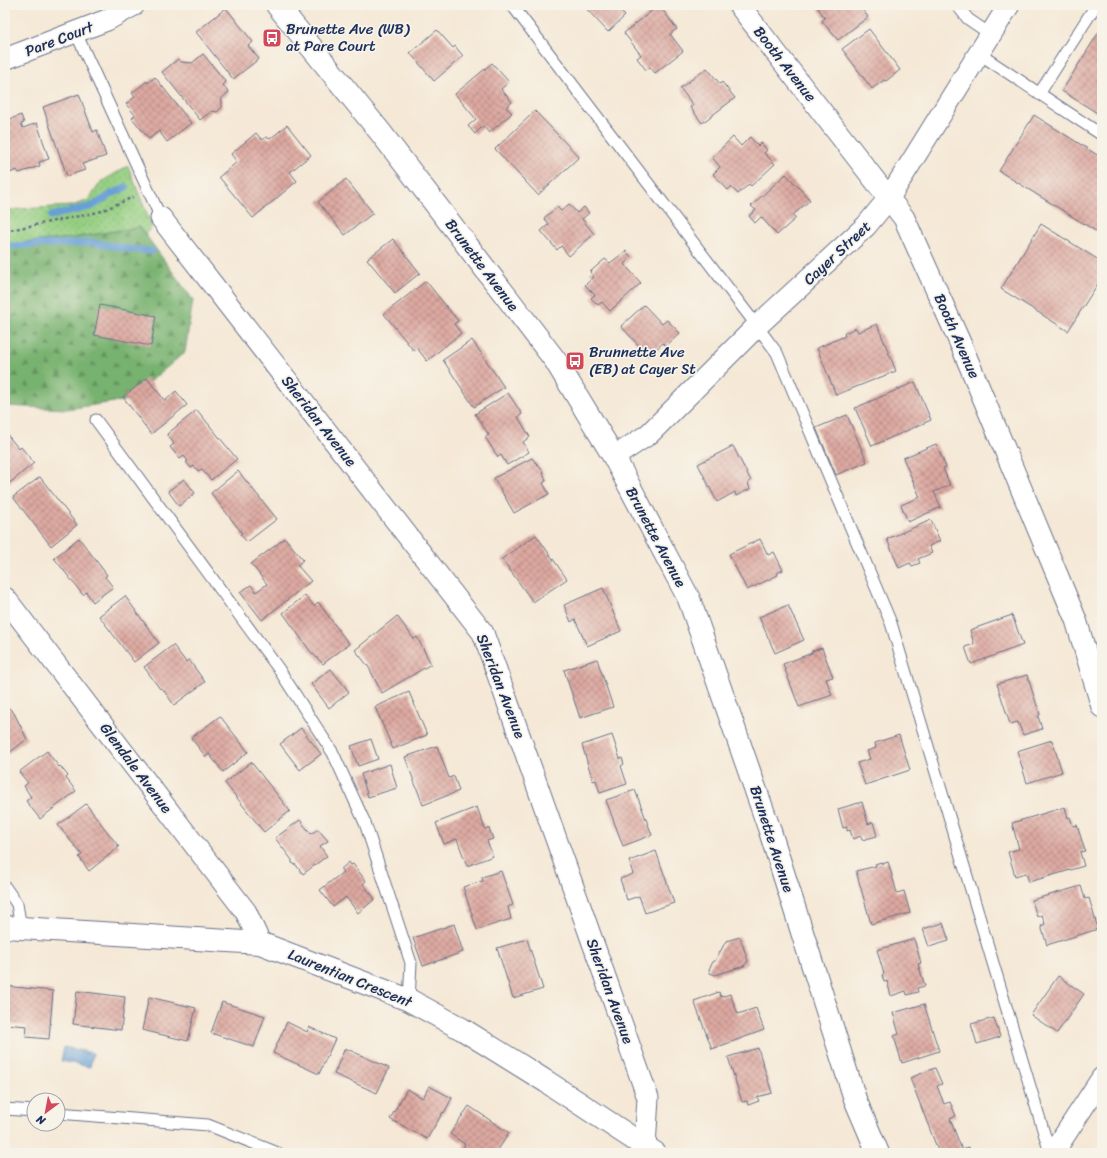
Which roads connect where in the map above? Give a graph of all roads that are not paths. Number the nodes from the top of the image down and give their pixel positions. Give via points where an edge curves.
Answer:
1 (134, 5) edge
2 (277, 5) edge
3 (512, 5) edge
4 (739, 5) edge
5 (957, 5) edge
6 (1009, 5) edge
7 (1096, 5) edge
8 (76, 33) junction
9 (990, 34) junction
10 (978, 53) junction
11 (5, 59) edge
12 (1039, 94) junction
13 (1102, 135) edge
14 (889, 198) junction
15 (161, 218) joint
16 (757, 326) junction
17 (96, 420) dead end
18 (614, 457) junction
19 (5, 598) edge
20 (1102, 707) edge
21 (5, 887) edge
22 (13, 927) edge
23 (260, 943) junction
24 (409, 1000) junction
25 (1102, 1078) edge
26 (5, 1109) edge
27 (26, 1110) edge
28 (66, 1114) edge
29 (650, 1149) edge
30 (278, 1153) edge
31 (878, 1153) edge
32 (1050, 1153) edge
33 (1053, 1153) edge

1 - 8 street, Pare Court
2 - 18 main road, Brunette Avenue via 381,132 555,360
3 - 16 lane
4 - 14 street, Booth Avenue
5 - 9 lane via 968,19
6 - 9 street, Cayer Street
7 - 12 lane
8 - 11 street, Pare Court
8 - 15 lane
9 - 10 street, Cayer Street
10 - 12 lane
10 - 14 street, Cayer Street
12 - 13 lane
14 - 16 street, Cayer Street via 871,222
14 - 20 street, Booth Avenue via 904,218 962,347 1076,620
15 - 29 street, Sheridan Avenue via 483,633 648,1098
16 - 18 street, Cayer Street via 649,434
16 - 32 lane via 777,353 891,623
17 - 24 lane via 278,668 333,753 365,822 411,963
18 - 31 main road, Brunette Avenue via 689,599 769,828 855,1100
19 - 23 street, Glendale Avenue via 246,912
21 - 22 lane via 17,904
22 - 23 main road, Laurentian Crescent
23 - 24 main road, Laurentian Crescent
24 - 29 main road, Laurentian Crescent via 462,1029
25 - 33 street
26 - 27 lane
28 - 30 lane via 208,1125

